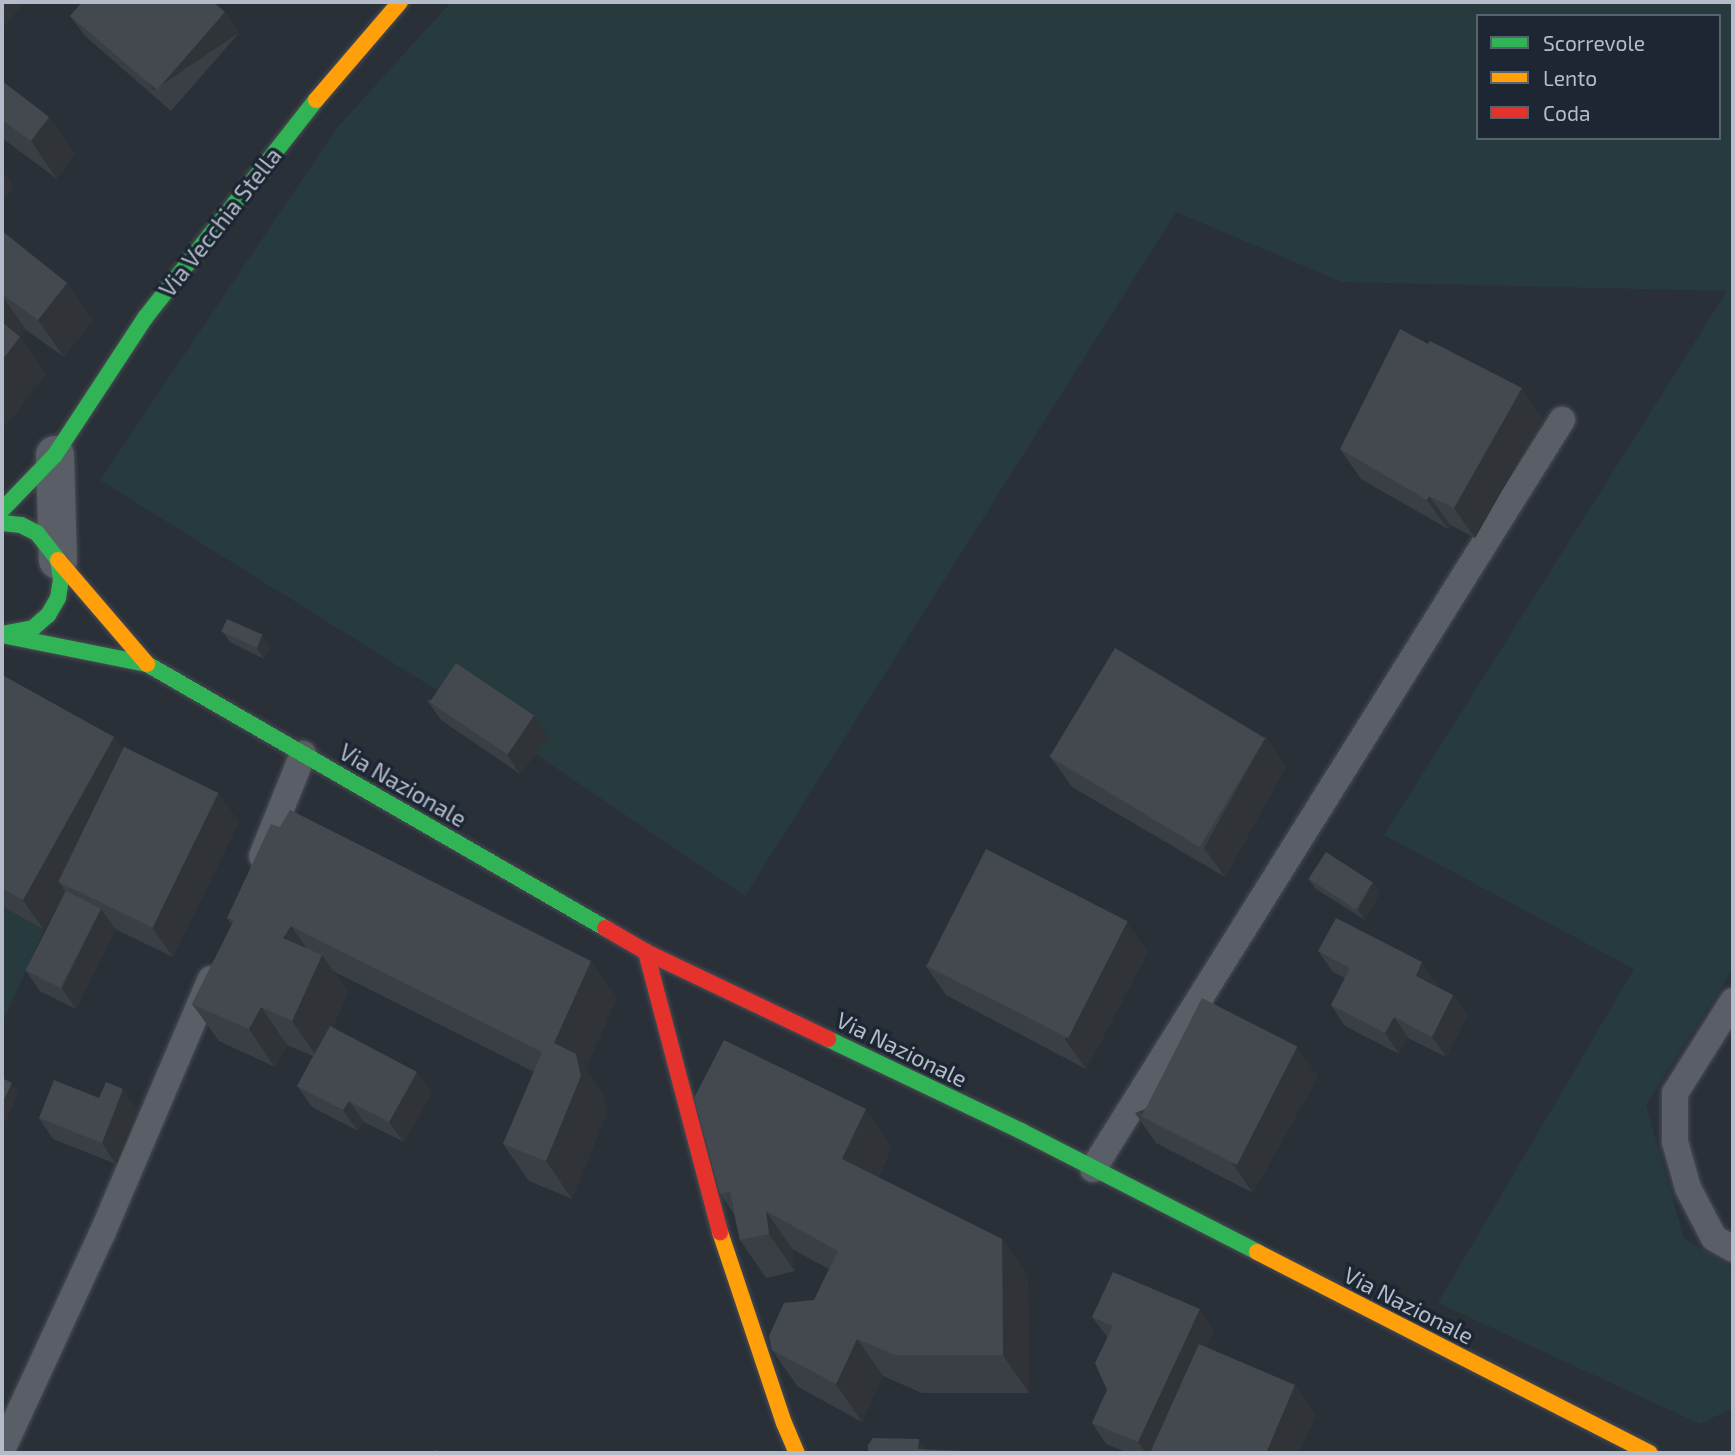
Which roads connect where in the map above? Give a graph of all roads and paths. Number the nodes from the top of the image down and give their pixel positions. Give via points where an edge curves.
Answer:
1 (400, 2) edge
2 (1562, 421) dead end
3 (55, 455) junction
4 (2, 510) edge
5 (2, 523) edge
6 (58, 560) junction
7 (2, 635) edge
8 (147, 664) junction
9 (303, 754) junction
10 (253, 878) edge
11 (646, 952) junction
12 (222, 953) edge
13 (1733, 1001) edge
14 (1093, 1169) junction
15 (1733, 1249) edge
16 (2, 1450) edge
17 (797, 1453) edge
18 (1650, 1453) edge

1 - 3 main road, Via Vecchia Stella via 321,93 153,308
2 - 14 lane
3 - 4 main road, Via Vecchia Stella
3 - 6 street
5 - 6 main road, Via Nazionale via 37,533
6 - 7 main road, Via Nazionale via 58,598 48,615 33,628
6 - 8 main road, Via Nazionale
7 - 8 main road, Via Nazionale
8 - 9 main road, Via Nazionale
9 - 10 lane
9 - 11 main road, Via Nazionale
11 - 14 main road, Via Nazionale
11 - 17 main road via 723,1242
12 - 16 lane via 102,1234
13 - 15 lane via 1675,1093 1675,1142 1688,1188 1714,1238
14 - 18 main road, Via Nazionale

